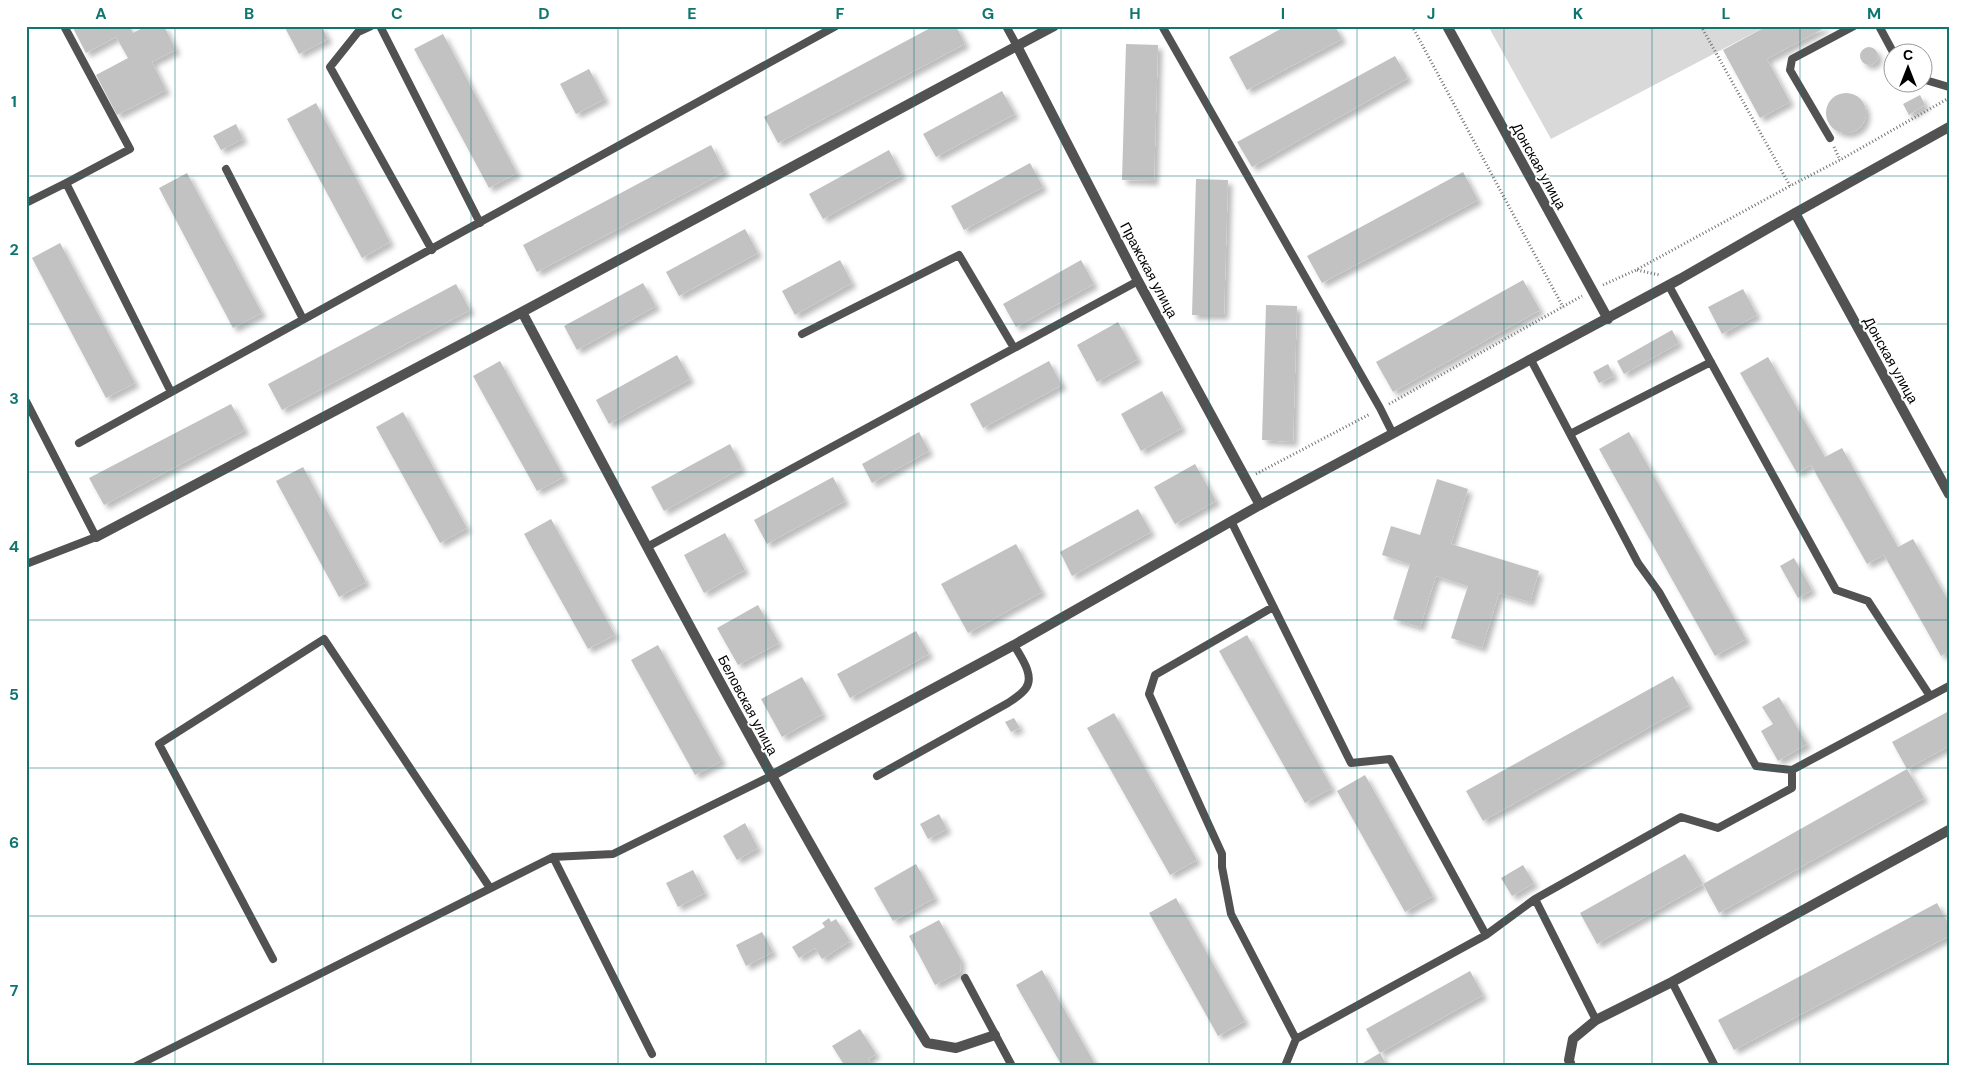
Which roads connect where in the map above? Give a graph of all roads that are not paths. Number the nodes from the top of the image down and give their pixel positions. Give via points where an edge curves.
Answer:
1 (64, 26) edge
2 (371, 26) edge
3 (380, 26) edge
4 (836, 26) edge
5 (1006, 26) edge
6 (1054, 26) edge
7 (1162, 26) edge
8 (1446, 26) edge
9 (1854, 26) edge
10 (1879, 26) edge
11 (356, 29) edge
12 (1888, 42) edge
13 (1017, 46) junction
14 (1932, 82) edge
15 (1949, 87) edge
16 (1949, 127) edge
17 (1830, 138) dead end
18 (226, 169) dead end
19 (66, 183) junction
20 (26, 203) edge
21 (1795, 212) junction
22 (480, 223) junction
23 (432, 250) junction
24 (1138, 280) junction
25 (1669, 286) junction
26 (522, 312) junction
27 (1608, 318) junction
28 (303, 319) junction
29 (802, 334) dead end
30 (1014, 348) junction
31 (1531, 360) junction
32 (1711, 362) junction
33 (171, 392) junction
34 (26, 401) edge
35 (1393, 434) junction
36 (1570, 434) junction
37 (79, 443) dead end
38 (1949, 494) edge
39 (1260, 505) junction
40 (1231, 521) junction
41 (96, 538) junction
42 (647, 547) junction
43 (26, 564) edge
44 (1273, 607) junction
45 (1014, 645) junction
46 (1949, 686) edge
47 (1930, 696) junction
48 (1792, 770) junction
49 (771, 776) junction
50 (877, 776) dead end
51 (1949, 830) edge
52 (553, 857) junction
53 (490, 888) junction
54 (1535, 899) junction
55 (1486, 935) junction
56 (273, 959) dead end
57 (965, 978) dead end
58 (1672, 982) junction
59 (1596, 1020) junction
60 (995, 1035) junction
61 (1296, 1040) junction
62 (652, 1054) dead end
63 (1570, 1063) edge
64 (136, 1066) edge
65 (1012, 1066) edge
66 (1285, 1066) edge
67 (1715, 1066) edge

1 - 19 lane via 130,149
2 - 11 lane
3 - 22 lane
4 - 22 lane
5 - 13 lane
6 - 13 street
7 - 35 lane
8 - 27 street, Донская улица
9 - 17 lane via 1792,59 1790,64 1790,70
10 - 12 lane
11 - 23 lane via 330,67
13 - 24 street, Пражская улица
13 - 26 street
14 - 15 lane
16 - 21 street
18 - 28 lane
19 - 20 lane
19 - 33 lane
21 - 25 street
21 - 38 street, Донская улица
22 - 23 lane
23 - 28 lane
24 - 30 lane
24 - 39 street, Пражская улица
25 - 27 street
25 - 32 lane
26 - 41 street
26 - 42 street, Беловская улица
27 - 31 street
28 - 33 lane
29 - 30 lane via 959,255
30 - 42 lane
31 - 35 street
31 - 36 lane
32 - 36 lane
32 - 47 lane via 1836,590 1868,601
33 - 37 lane
34 - 41 lane
35 - 39 street
36 - 48 lane via 1638,563 1659,592 1756,766
39 - 40 street
40 - 44 lane
40 - 45 street
41 - 43 lane
42 - 49 street, Беловская улица
44 - 55 lane via 1351,763 1390,759
44 - 61 lane via 1155,675 1148,694 1222,854 1232,914
45 - 49 street
45 - 50 lane via 1028,670 1027,687 1008,703
46 - 47 lane
47 - 48 lane
48 - 54 lane via 1792,788 1718,828 1681,817
49 - 52 lane via 613,854
49 - 60 street, Беловская улица via 927,1043 956,1048
51 - 58 street
52 - 53 lane
52 - 62 lane
53 - 56 lane via 324,639 159,744
53 - 64 lane
54 - 55 lane
54 - 59 lane
55 - 61 lane
57 - 60 lane
58 - 59 street
58 - 67 lane
59 - 63 street via 1573,1039
60 - 65 lane
61 - 66 lane

